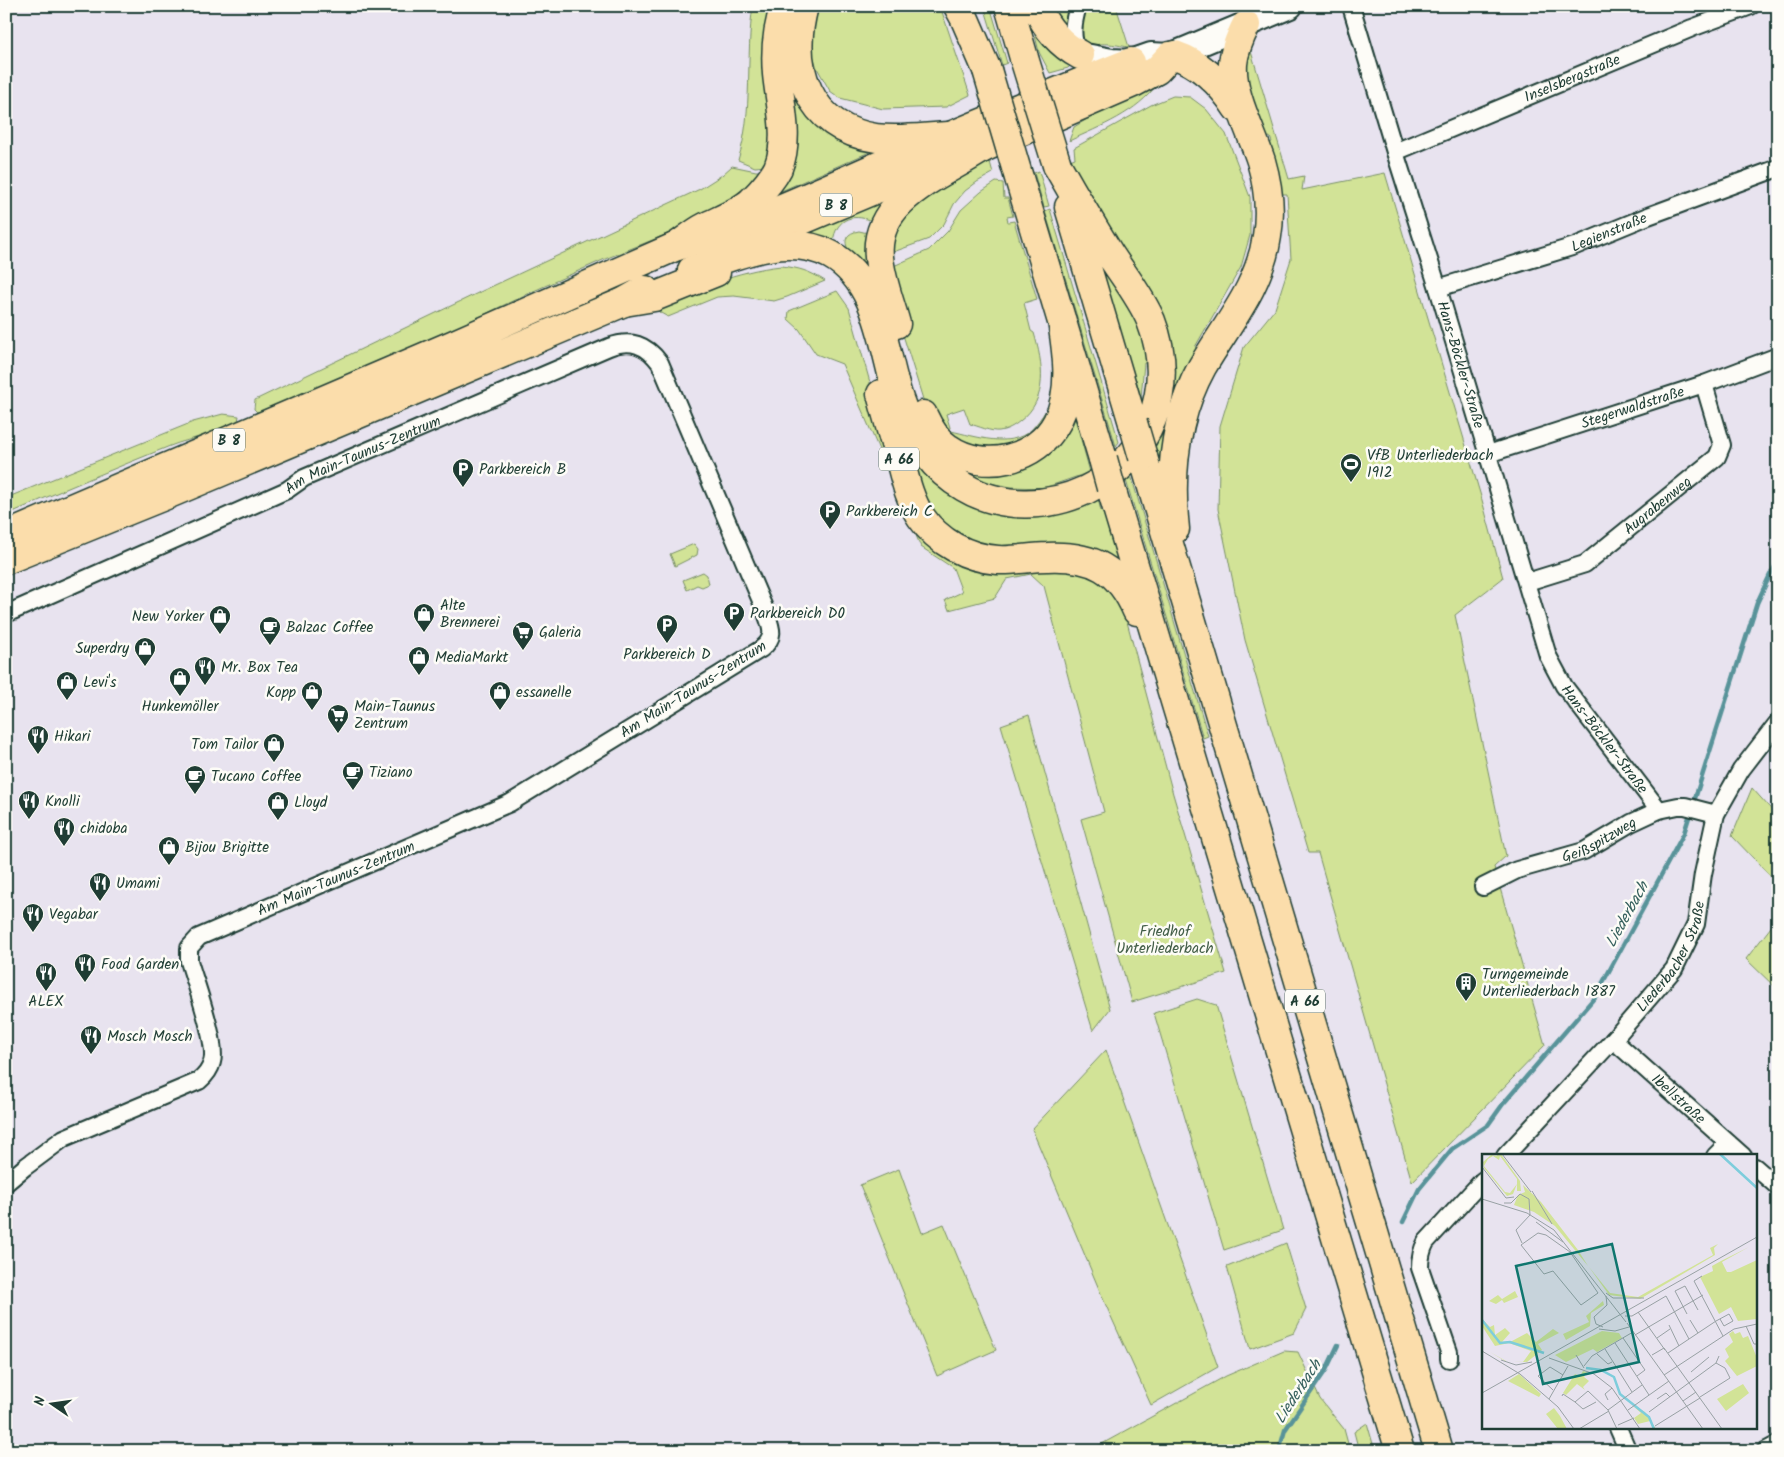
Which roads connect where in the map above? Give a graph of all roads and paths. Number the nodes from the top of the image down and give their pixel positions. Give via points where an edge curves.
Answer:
1 (785, 6) edge
2 (804, 6) edge
3 (958, 6) edge
4 (968, 6) edge
5 (1009, 6) edge
6 (1036, 6) edge
7 (1078, 6) edge
8 (1290, 6) edge
9 (1351, 6) edge
10 (1751, 6) edge
11 (1246, 25) junction
12 (1080, 55) junction
13 (1173, 56) junction
14 (1131, 62) junction
15 (987, 70) junction
16 (1248, 126) junction
17 (949, 136) junction
18 (982, 148) junction
19 (1395, 152) junction
20 (1056, 165) junction
21 (1778, 168) edge
22 (677, 246) junction
23 (692, 270) junction
24 (1438, 288) junction
25 (624, 302) junction
26 (1062, 321) junction
27 (1778, 356) edge
28 (1704, 384) junction
29 (1488, 454) junction
30 (6, 536) edge
31 (6, 560) edge
32 (1527, 582) junction
33 (1182, 587) junction
34 (6, 614) edge
35 (1176, 702) junction
36 (1778, 722) edge
37 (1659, 810) junction
38 (1716, 814) junction
39 (1483, 887) dead end
40 (1613, 1040) junction
41 (1728, 1143) junction
42 (1507, 1154) edge
43 (1717, 1154) edge
44 (1741, 1154) edge
45 (1756, 1168) edge
46 (1482, 1181) edge
47 (6, 1183) edge
48 (1778, 1187) edge
49 (1449, 1359) dead end
50 (1428, 1415) junction
51 (1619, 1430) edge
52 (1778, 1444) edge
53 (1400, 1451) edge
54 (1439, 1451) edge
55 (1451, 1451) edge
56 (1628, 1451) edge
57 (1765, 1451) edge

1 - 22 highway via 776,50 784,136 778,168 751,202 703,227
2 - 17 highway via 800,26 801,65 815,104 829,119 842,128 876,138
3 - 15 highway
4 - 15 highway, A 66
5 - 20 highway, A 66, bridge
6 - 12 highway via 1053,35 1066,48
7 - 12 street via 1073,35 1074,46
8 - 11 main road
9 - 19 street, Hans-Böckler-Straße
10 - 19 street, Inselsbergstraße
11 - 13 main road
11 - 16 highway via 1232,66
12 - 14 main road
13 - 14 main road, B 8 via 1151,55
13 - 16 highway via 1189,61 1211,76 1229,96
13 - 18 highway, B 8 via 1133,82
14 - 17 highway, B 8
15 - 26 highway, A 66, bridge
16 - 33 highway via 1266,184 1269,205 1267,238 1254,283 1201,369 1180,423 1173,484 1174,526
17 - 22 highway, B 8 via 723,231
18 - 23 highway, B 8 via 964,152 745,244
18 - 26 highway via 935,175 899,202 886,221 880,238 881,270 913,387 924,418 939,440 969,458 994,461 1018,456 1041,442 1056,423 1065,399 1068,381
19 - 24 street, Hans-Böckler-Straße
20 - 23 highway, A 66 via 1150,319 1158,347 1161,377 1150,425 1132,455 1108,478 1059,500 1022,504 985,496 961,485 934,462 917,438 900,400 868,296 857,277 832,256 810,247 787,245 751,251
20 - 33 highway, A 66, bridge
21 - 24 street, Legienstraße via 1575,246
22 - 30 highway, B 8
23 - 25 highway, B 8 via 651,286
24 - 29 street, Hans-Böckler-Straße
25 - 31 highway, B 8
25 - 35 highway, A 66 via 654,297 724,269 762,261 801,260 829,276 849,296 862,326 904,476 920,516 949,545 969,554 999,560 1077,559 1113,574 1133,601
26 - 35 highway, A 66, bridge
27 - 28 street, Stegerwaldstraße
28 - 29 street, Stegerwaldstraße
28 - 32 street, Augrabenweg via 1722,445 1717,457 1584,564
29 - 32 street, Hans-Böckler-Straße
32 - 37 street, Hans-Böckler-Straße via 1548,656 1564,686
33 - 50 highway, A 66
34 - 47 street, Am Main-Taunus-Zentrum via 287,490 304,478 609,347 633,343 655,356 665,373 772,632 769,643 761,649 510,803 199,937 189,948 189,961 213,1046 213,1061 209,1069 199,1080 52,1144
35 - 53 highway, A 66
36 - 38 street, Liederbacher Straße via 1741,770
37 - 38 street, Geißspitzweg via 1678,806
37 - 39 street, Geißspitzweg via 1584,851 1517,870
38 - 40 street, Liederbacher Straße via 1696,924 1674,969
40 - 41 street, Ibellstraße
40 - 42 street, Liederbacher Straße
41 - 43 street
41 - 44 street, Ibellstraße
45 - 48 street
46 - 49 street via 1432,1236 1420,1258 1420,1268
50 - 54 highway, A 66
50 - 55 highway
51 - 56 street
52 - 57 street

